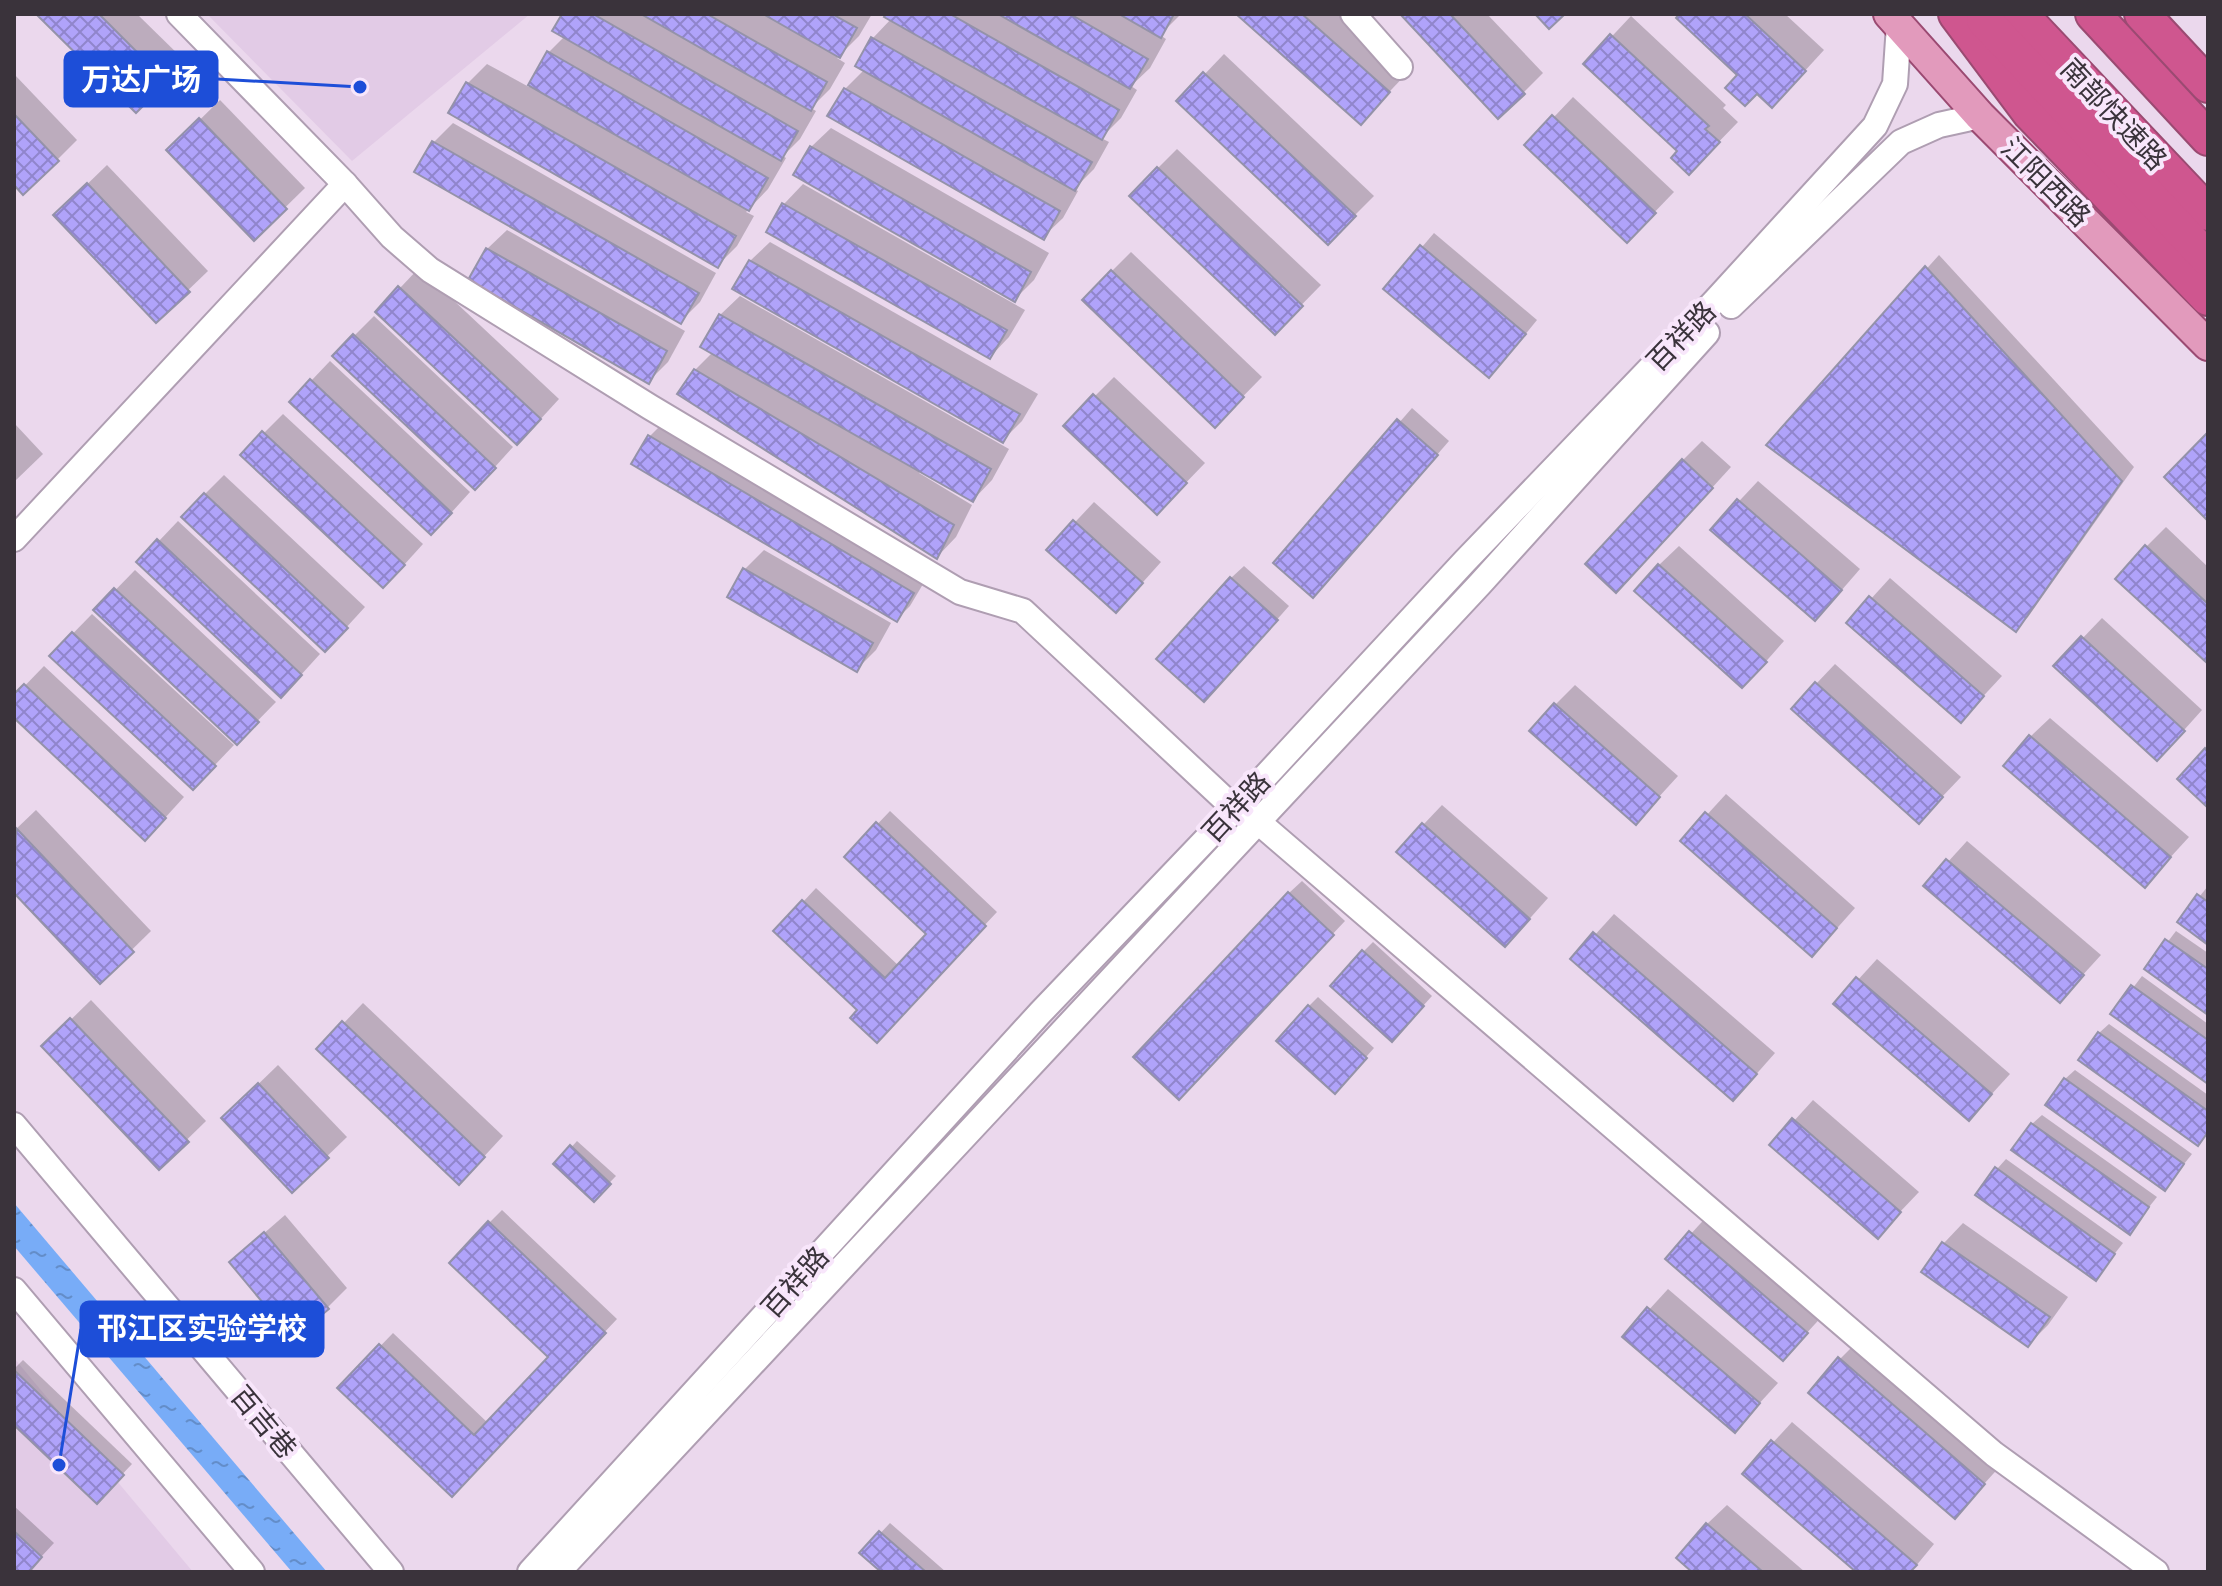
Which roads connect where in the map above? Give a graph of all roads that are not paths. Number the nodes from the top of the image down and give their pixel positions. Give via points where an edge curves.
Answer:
1 (179, 14) edge
2 (1353, 14) edge
3 (1956, 14) edge
4 (1978, 14) edge
5 (2020, 14) edge
6 (2093, 14) edge
7 (2142, 14) edge
8 (2166, 14) edge
9 (1894, 19) edge
10 (2208, 57) edge
11 (1400, 67) dead end
12 (2208, 85) edge
13 (1980, 116) junction
14 (2208, 138) edge
15 (345, 184) junction
16 (2208, 213) edge
17 (2208, 259) edge
18 (2208, 298) edge
19 (2208, 345) edge
20 (14, 539) edge
21 (1235, 809) junction
22 (1257, 821) junction
23 (14, 1125) edge
24 (14, 1290) edge
25 (252, 1572) edge
26 (391, 1572) edge
27 (530, 1572) edge
28 (558, 1572) edge
29 (2156, 1572) edge

1 - 15 street
2 - 11 street
3 - 18 highway via 2030,113
4 - 17 highway
5 - 16 highway, 南部快速路
6 - 14 highway, 南部快速路
7 - 12 highway
8 - 10 highway
9 - 13 main road, 江阳西路
9 - 21 street, 百祥路 via 1895,84 1875,126
13 - 19 main road, 江阳西路
13 - 22 street, 百祥路 via 1939,125 1901,142 1750,287
15 - 20 street
15 - 21 street via 430,270 960,592 1023,611
21 - 22 street
21 - 27 street, 百祥路 via 1040,1013
22 - 28 street, 百祥路
22 - 29 street via 1994,1454
23 - 26 street, 百吉巷
24 - 25 street

